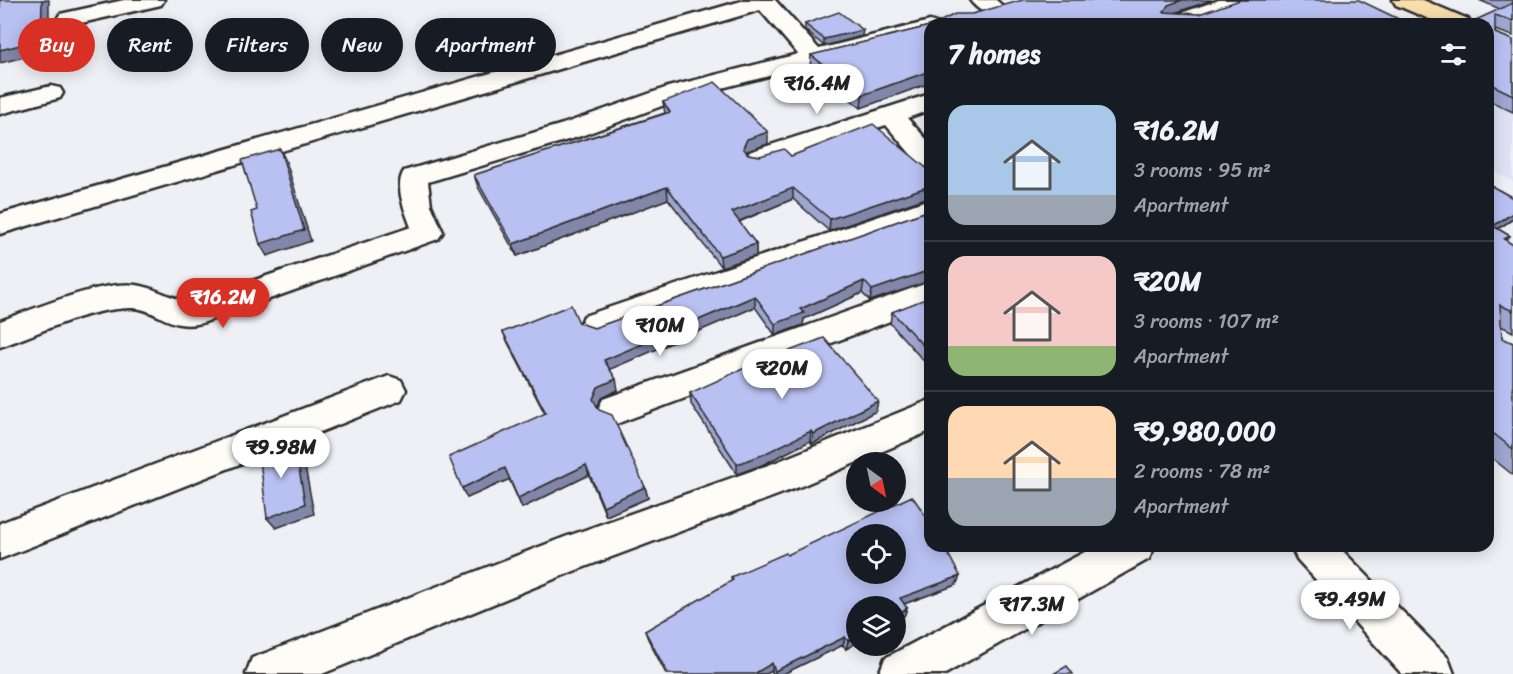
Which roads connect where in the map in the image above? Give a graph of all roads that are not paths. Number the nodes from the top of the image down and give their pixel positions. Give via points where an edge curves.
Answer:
1 (153, 0) edge
2 (1240, 0) edge
3 (1404, 0) edge
4 (764, 1) edge
5 (1017, 3) edge
6 (988, 5) edge
7 (77, 18) edge
8 (961, 18) edge
9 (1194, 18) edge
10 (1446, 18) edge
11 (924, 30) edge
12 (812, 56) junction
13 (51, 93) dead end
14 (924, 104) edge
15 (0, 106) edge
16 (890, 114) junction
17 (924, 152) edge
18 (759, 158) edge
19 (924, 211) edge
20 (0, 224) edge
21 (924, 296) edge
22 (596, 325) edge
23 (0, 334) edge
24 (389, 390) dead end
25 (616, 409) dead end
26 (924, 418) edge
27 (0, 541) edge
28 (1124, 552) edge
29 (1317, 552) edge
30 (268, 674) edge
31 (901, 674) edge
32 (1432, 674) edge

1 - 7 street
2 - 9 street
3 - 10 main road
4 - 12 street
4 - 20 street
5 - 6 street
6 - 8 street
11 - 12 street
12 - 23 street via 677,92 572,130 414,177 417,205 428,232 302,277 194,313 180,314 133,296 107,300
13 - 15 street
14 - 16 street
16 - 17 street
16 - 18 street
19 - 22 street
21 - 25 street
24 - 27 street
26 - 30 street via 786,475 565,556
28 - 31 street
29 - 32 street

